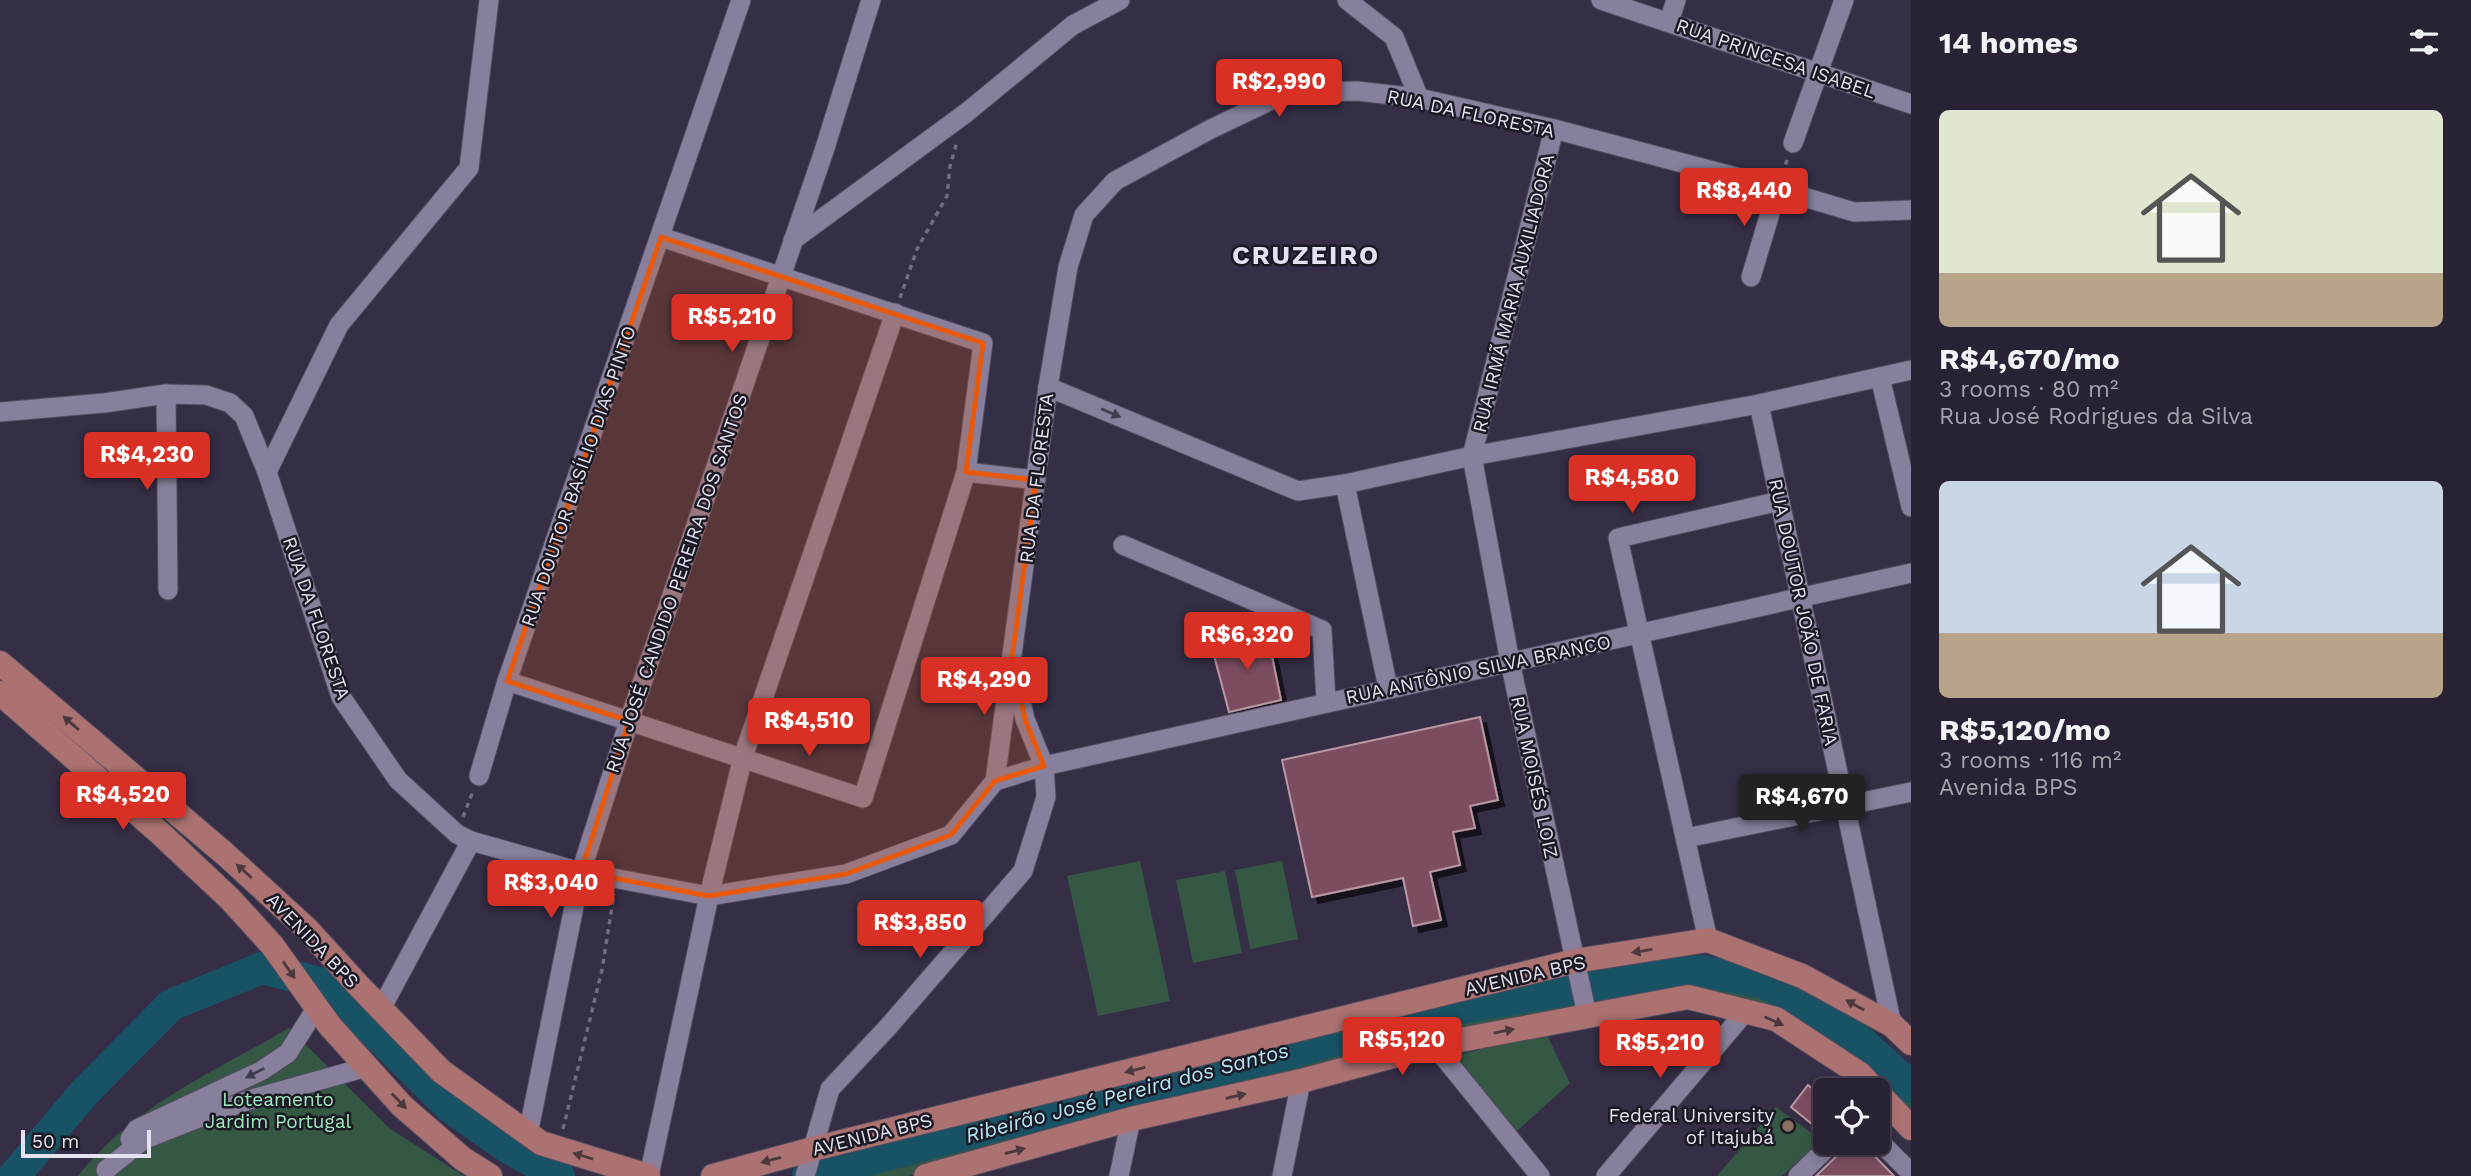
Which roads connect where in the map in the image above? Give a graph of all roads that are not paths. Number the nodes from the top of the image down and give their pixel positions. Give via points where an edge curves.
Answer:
1 (489, 0) edge
2 (741, 0) edge
3 (871, 0) edge
4 (1120, 0) edge
5 (1347, 0) edge
6 (1601, 0) edge
7 (1676, 0) edge
8 (1844, 0) edge
9 (1669, 22) junction
10 (1816, 72) junction
11 (1419, 97) junction
12 (1911, 104) edge
13 (1553, 130) junction
14 (1793, 143) road end
15 (1777, 190) junction
16 (1911, 210) edge
17 (661, 237) junction
18 (793, 240) junction
19 (780, 277) junction
20 (1751, 277) dead end
21 (895, 313) junction
22 (1911, 370) edge
23 (1880, 377) junction
24 (1048, 387) junction
25 (166, 394) junction
26 (1759, 404) junction
27 (0, 412) edge
28 (1472, 456) junction
29 (267, 472) junction
30 (967, 472) junction
31 (1036, 480) junction
32 (1345, 484) junction
33 (1780, 501) junction
34 (1911, 507) edge
35 (1123, 545) dead end
36 (1911, 573) edge
37 (168, 590) dead end
38 (1800, 597) junction
39 (1639, 633) junction
40 (1012, 658) junction
41 (1510, 662) junction
42 (0, 663) edge
43 (507, 681) junction
44 (1388, 688) junction
45 (0, 693) edge
46 (1326, 702) junction
47 (629, 721) junction
48 (743, 757) junction
49 (1044, 766) junction
50 (479, 776) road end
51 (995, 781) junction
52 (1911, 792) edge
53 (1845, 805) junction
54 (464, 837) junction
55 (1686, 838) junction
56 (581, 872) junction
57 (709, 896) junction
58 (1709, 940) junction
59 (1576, 966) junction
60 (311, 1001) junction
61 (1585, 1005) junction
62 (381, 1009) junction
63 (1746, 1011) junction
64 (1892, 1025) junction
65 (1911, 1043) edge
66 (1434, 1045) junction
67 (288, 1054) junction
68 (367, 1067) junction
69 (1864, 1078) edge
70 (1301, 1081) junction
71 (309, 1085) junction
72 (1890, 1106) edge
73 (1131, 1119) junction
74 (1911, 1128) edge
75 (528, 1134) junction
76 (812, 1151) junction
77 (1890, 1152) edge
78 (1819, 1155) edge
79 (962, 1170) edge
80 (104, 1173) edge
81 (1911, 1173) edge
82 (490, 1176) edge
83 (649, 1176) edge
84 (713, 1176) edge
85 (805, 1176) edge
86 (926, 1176) edge
87 (1119, 1176) edge
88 (1282, 1176) edge
89 (1540, 1176) edge
90 (1606, 1176) edge
91 (1797, 1176) edge

1 - 29 street via 469,168 339,325
2 - 17 street, RUA DOUTOR BASÍLIO DIAS PINTO
3 - 18 street, RUA JOSÉ CANDIDO PEREIRA DOS SANTOS
4 - 18 street via 1073,25 966,113
5 - 11 street via 1394,37
6 - 9 street, RUA PRINCESA ISABEL
7 - 9 street
8 - 10 street
9 - 10 street, RUA PRINCESA ISABEL
10 - 12 street, RUA PRINCESA ISABEL
10 - 14 street
11 - 13 street, RUA DA FLORESTA
11 - 24 street, RUA DA FLORESTA via 1357,91 1286,93 1115,181 1084,215 1068,267
13 - 15 street, RUA DA FLORESTA
13 - 28 street, RUA IRMÃ MARIA AUXILIADORA
15 - 16 street, RUA DA FLORESTA via 1854,212
15 - 20 street
17 - 19 street
17 - 43 street, RUA DOUTOR BASÍLIO DIAS PINTO
18 - 19 street, RUA JOSÉ CANDIDO PEREIRA DOS SANTOS
19 - 21 street
19 - 47 street, RUA JOSÉ CANDIDO PEREIRA DOS SANTOS
21 - 30 street via 983,343
21 - 48 street
22 - 23 street
23 - 26 street
23 - 34 street
24 - 31 street, RUA DA FLORESTA
24 -> 32 street via 1298,491
25 - 27 street, RUA DA FLORESTA
25 - 29 street, RUA DA FLORESTA via 206,395 230,403 244,416
25 - 37 street
26 - 28 street
26 - 33 street, RUA DOUTOR JOÃO DE FARIA
28 - 32 street
28 - 41 street, RUA MOISÉS LOIZ
29 - 54 street, RUA DA FLORESTA via 341,697 398,780
30 - 31 street
30 - 48 street via 863,797
31 - 40 street, RUA DA FLORESTA
32 - 44 street
33 - 38 street, RUA DOUTOR JOÃO DE FARIA
33 - 39 street via 1618,538
35 - 46 street via 1322,630
36 - 38 street, RUA ANTÔNIO SILVA BRANCO
38 - 39 street, RUA ANTÔNIO SILVA BRANCO
38 - 53 street, RUA DOUTOR JOÃO DE FARIA
39 - 41 street, RUA ANTÔNIO SILVA BRANCO
39 - 55 street
40 - 49 street via 1025,719
40 - 51 street, RUA DA FLORESTA
41 - 44 street, RUA ANTÔNIO SILVA BRANCO
41 - 59 street, RUA MOISÉS LOIZ
62 -> 42 main road, AVENIDA BPS via 307,929 246,873
43 - 47 street
43 - 50 street, RUA DOUTOR BASÍLIO DIAS PINTO
44 - 46 street, RUA ANTÔNIO SILVA BRANCO
45 -> 60 main road, AVENIDA BPS via 230,899 272,945
46 - 49 street, RUA ANTÔNIO SILVA BRANCO
47 - 48 street
47 - 56 street, RUA JOSÉ CANDIDO PEREIRA DOS SANTOS
48 - 57 street
49 - 51 street
49 - 76 street via 1046,797 1023,871 830,1089
51 - 57 street, RUA DA FLORESTA via 951,835 846,874
52 - 53 street
53 - 55 street
53 - 64 street, RUA DOUTOR JOÃO DE FARIA
54 - 56 street, RUA DA FLORESTA
54 - 62 street
55 - 58 street
56 - 57 street, RUA DA FLORESTA
56 - 75 street, RUA JOSÉ CANDIDO PEREIRA DOS SANTOS
57 - 83 street
58 -> 59 main road, AVENIDA BPS
64 -> 58 main road via 1802,976
59 - 61 street, RUA MOISÉS LOIZ
59 -> 76 main road, AVENIDA BPS
60 - 67 street
60 - 68 main road, AVENIDA BPS
61 - 63 main road via 1688,998
66 -> 61 main road
62 - 75 main road, AVENIDA BPS via 441,1071
63 -> 69 main road via 1776,1019
63 - 90 street
64 - 65 main road
66 - 70 main road
66 - 89 street
67 - 71 street via 292,1072
67 -> 80 street via 137,1129
68 - 71 street
68 -> 82 main road, AVENIDA BPS via 402,1106 463,1159
73 -> 70 main road
70 - 88 street
71 - 80 street via 252,1099 143,1140
72 - 74 main road
79 -> 73 main road
73 - 87 street
83 -> 75 main road, AVENIDA BPS via 541,1143
76 -> 84 main road, AVENIDA BPS
76 - 85 street
77 - 81 street
78 - 91 street
79 - 86 main road

